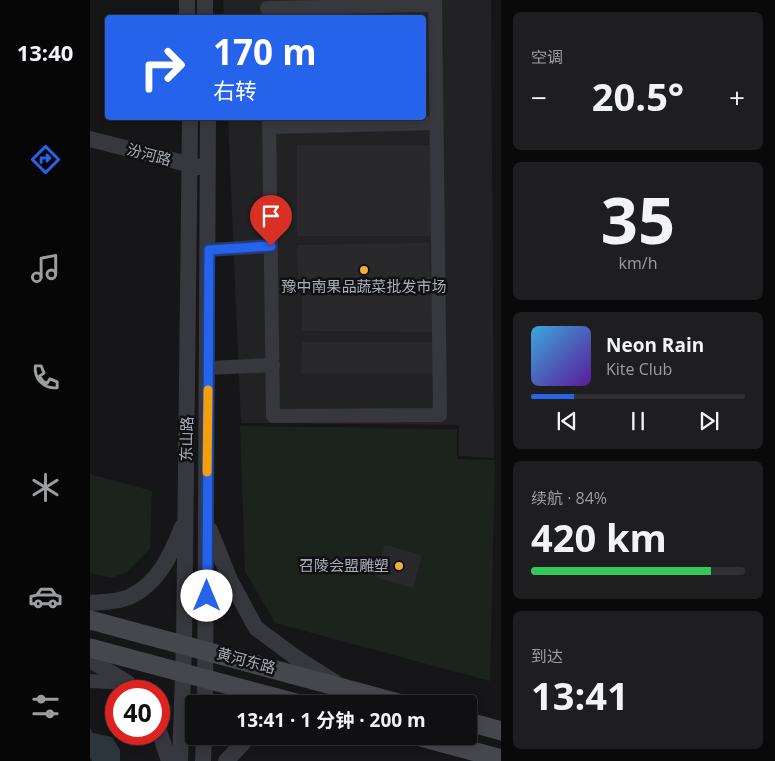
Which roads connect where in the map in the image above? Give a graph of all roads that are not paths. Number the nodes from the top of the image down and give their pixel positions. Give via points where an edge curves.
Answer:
1 (187, 0) edge
2 (205, 0) edge
3 (435, 3) edge
4 (267, 9) edge
5 (187, 15) edge
6 (205, 15) edge
7 (190, 120) edge
8 (208, 120) edge
9 (269, 122) edge
10 (437, 123) junction
11 (90, 139) edge
12 (191, 166) junction
13 (209, 167) junction
14 (271, 246) junction
15 (209, 250) junction
16 (272, 365) junction
17 (208, 368) junction
18 (186, 518) junction
19 (207, 523) junction
20 (90, 596) edge
21 (107, 601) junction
22 (90, 603) edge
23 (90, 620) edge
24 (184, 645) junction
25 (90, 648) edge
26 (206, 651) junction
27 (90, 660) edge
28 (183, 671) junction
29 (206, 678) junction
30 (120, 680) edge
31 (90, 681) edge
32 (105, 683) edge
33 (342, 687) junction
34 (205, 695) edge
35 (267, 695) edge
36 (370, 695) edge
37 (477, 724) edge
38 (501, 731) edge
39 (164, 745) edge
40 (204, 745) edge
41 (241, 745) edge
42 (450, 745) edge
43 (501, 759) edge
44 (169, 761) edge
45 (180, 761) edge
46 (203, 761) edge
47 (226, 761) edge

1 - 5 street
2 - 6 street
3 - 4 street
3 - 10 street
7 - 12 street, 东山路
8 - 13 street, 东山路
9 - 10 street
9 - 14 street
10 - 16 street via 440,415 273,416
11 - 12 street, 汾河路
12 - 13 street, 汾河路
12 - 18 street, 东山路
13 - 15 street, 东山路
14 - 15 street
14 - 16 street
15 - 17 street, 东山路
16 - 17 street
17 - 19 street, 东山路
18 - 21 street via 168,562 152,580 128,598
18 - 24 street, 东山路
19 - 26 street, 东山路
19 - 33 street via 230,580 256,628
20 - 21 street
21 - 22 street
23 - 24 main road, 黄河东路
24 - 26 main road, 黄河东路
24 - 28 street, 东山路
25 - 28 main road, 黄河东路
26 - 29 street, 东山路
26 - 33 main road, 黄河东路
27 - 30 street
28 - 29 main road, 黄河东路
28 - 45 street, 东山路
29 - 34 street, 东山路
29 - 35 main road, 黄河东路
31 - 32 street
33 - 36 main road, 黄河东路
37 - 38 main road
39 - 44 street
40 - 46 street
41 - 47 street
42 - 43 main road

